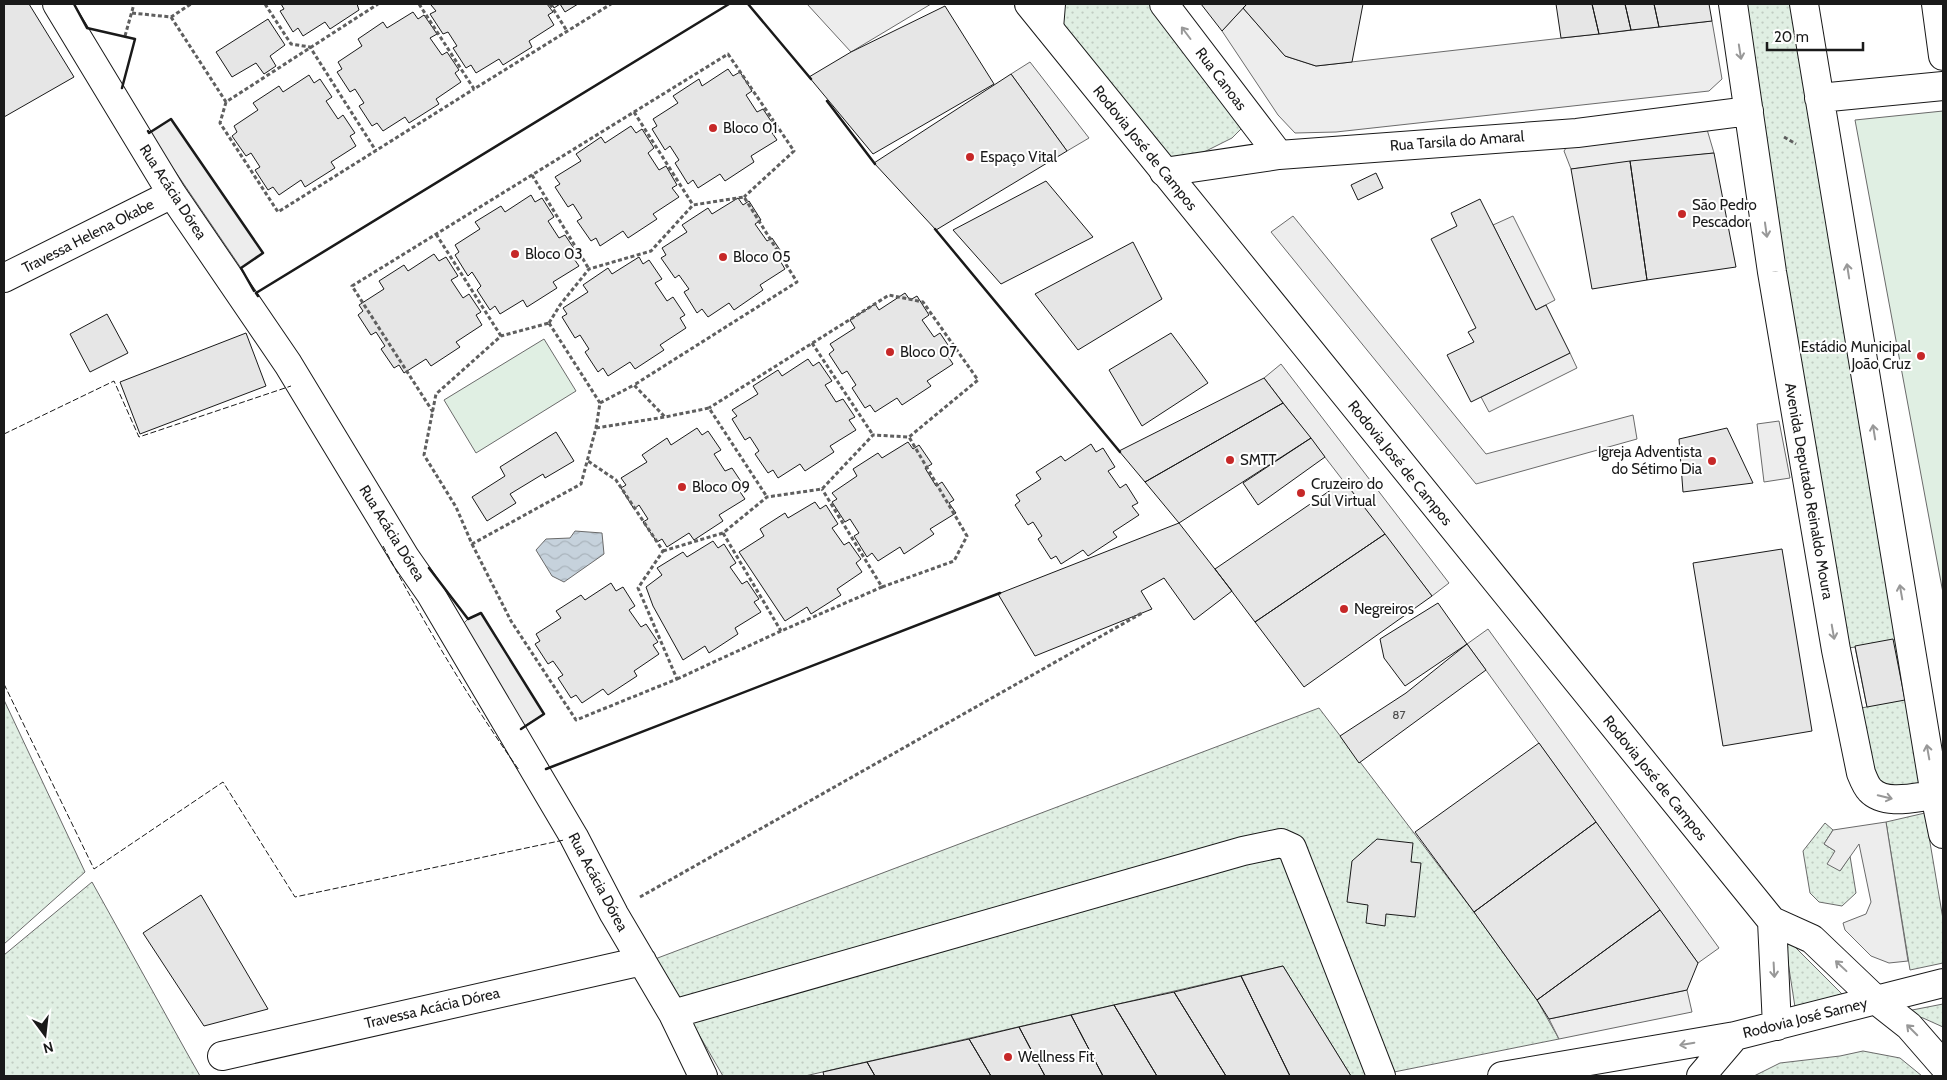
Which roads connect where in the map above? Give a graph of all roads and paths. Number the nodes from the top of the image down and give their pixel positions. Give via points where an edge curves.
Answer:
1 (57, 4) edge
2 (134, 4) edge
3 (191, 4) edge
4 (265, 4) edge
5 (378, 4) edge
6 (420, 4) edge
7 (550, 4) edge
8 (611, 4) edge
9 (1030, 4) edge
10 (1164, 4) edge
11 (1733, 4) edge
12 (1804, 4) edge
13 (1936, 4) edge
14 (132, 13) junction
15 (1050, 16) edge
16 (171, 18) junction
17 (568, 30) junction
18 (125, 36) dead end
19 (310, 48) junction
20 (1943, 56) edge
21 (1943, 86) edge
22 (474, 89) junction
23 (1819, 98) junction
24 (226, 102) junction
25 (634, 112) junction
26 (1750, 115) junction
27 (376, 150) junction
28 (1279, 155) junction
29 (1830, 162) junction
30 (1164, 172) junction
31 (532, 175) junction
32 (172, 194) junction
33 (744, 197) junction
34 (693, 205) junction
35 (436, 234) junction
36 (589, 268) junction
37 (4, 278) edge
38 (549, 323) junction
39 (501, 336) junction
40 (812, 343) junction
41 (634, 385) junction
42 (600, 403) junction
43 (710, 408) junction
44 (433, 412) junction
45 (665, 417) junction
46 (596, 428) junction
47 (873, 435) junction
48 (909, 437) junction
49 (588, 461) junction
50 (822, 489) junction
51 (767, 497) junction
52 (724, 533) junction
53 (472, 544) junction
54 (663, 551) junction
55 (882, 587) junction
56 (1142, 613) dead end
57 (781, 631) junction
58 (677, 679) junction
59 (1935, 795) junction
60 (1943, 834) edge
61 (633, 901) dead end
62 (1772, 921) junction
63 (642, 961) junction
64 (1943, 983) edge
65 (1876, 1000) junction
66 (673, 1014) junction
67 (1777, 1026) junction
68 (1735, 1036) junction
69 (222, 1056) dead end
70 (1943, 1065) edge
71 (703, 1076) edge
72 (1381, 1076) edge
73 (1502, 1076) edge
74 (1701, 1076) edge

1 - 32 street, Rua Acácia Dórea
2 - 14 path
3 - 16 path
4 - 19 path via 291,44
5 - 19 path
6 - 22 path
7 - 17 path
8 - 17 path
9 - 15 street, Rodovia José de Campos
28 -> 10 street, Rua Canoas
11 -> 26 street, Avenida Deputado Reinaldo Moura
12 - 23 street
13 - 20 street
14 - 16 path
14 - 18 path
15 - 30 street, Rodovia José de Campos
16 - 24 path
17 - 22 path
19 - 24 path
19 - 27 path
21 - 23 street
22 - 27 path
23 - 29 street
24 - 27 path via 220,123 278,212
25 - 31 path
25 - 33 path via 728,54 794,151
25 - 34 path
26 - 28 street, Rua Tarsila do Amaral via 1577,133
26 - 29 path
26 -> 59 street, Avenida Deputado Reinaldo Moura via 1789,376 1836,650 1861,773 1869,790 1881,797 1896,799
28 - 30 street, Rua Tarsila do Amaral
59 -> 29 street
30 - 62 street, Rodovia José de Campos
31 - 35 path
31 - 36 path
32 - 37 street, Travessa Helena Okabe
32 - 63 street, Rua Acácia Dórea via 288,364 405,557 430,592 574,837
33 - 34 path
33 - 41 path via 797,282
34 - 36 path via 651,251
35 - 39 path
35 - 44 path via 352,286
36 - 38 path
38 - 39 path
38 - 42 path
39 - 44 path via 436,394
40 - 43 path
40 - 47 path
40 - 48 path via 889,295 923,302 978,380
41 - 42 path
41 - 45 path
42 - 46 path
43 - 45 path
43 - 51 path
44 - 53 path via 424,455 456,507
45 - 46 path
46 - 49 path
47 - 48 path
47 - 50 path
48 - 55 path via 968,536 954,561
49 - 53 path via 581,484
49 - 54 path via 616,480
50 - 51 path
50 - 55 path
51 - 52 path
52 - 54 path
52 - 57 path
53 - 58 path via 511,620 576,720
54 - 58 path via 638,588
55 - 57 path
56 - 61 path
57 - 58 path
59 - 60 street
65 -> 62 street, Rodovia José de Campos via 1812,939
62 -> 67 street
63 - 66 street, Rua Acácia Dórea
63 - 69 street, Travessa Acácia Dórea
64 - 65 street, Rodovia José Sarney
65 - 67 street, Rodovia José Sarney
70 -> 65 street, Rodovia José de Campos via 1909,1026
66 - 71 street, Rua Acácia Dórea
66 - 72 street via 1243,851 1281,843 1292,848
67 - 68 street, Rodovia José Sarney
68 -> 73 street, Rodovia José Sarney
68 - 74 street

